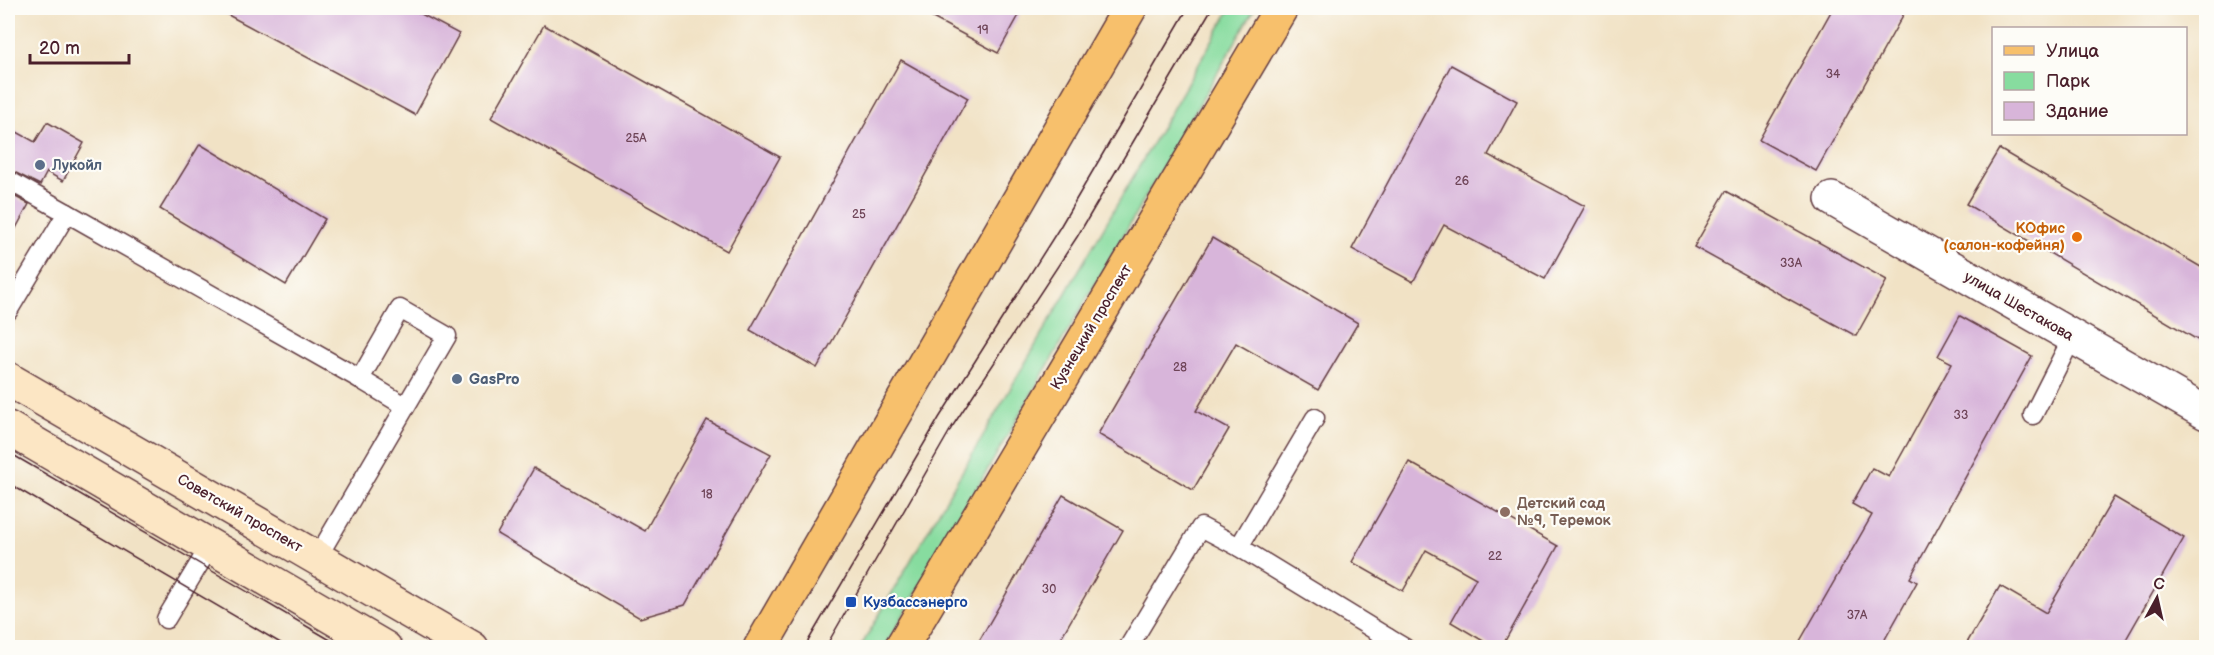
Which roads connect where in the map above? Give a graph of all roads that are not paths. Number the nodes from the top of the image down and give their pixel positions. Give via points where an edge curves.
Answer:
1 (1130, 8) edge
2 (1281, 8) edge
3 (8, 180) edge
4 (1832, 199) dead end
5 (67, 213) junction
6 (8, 311) edge
7 (2073, 336) junction
8 (8, 379) edge
9 (360, 379) junction
10 (405, 406) junction
11 (2206, 413) edge
12 (2033, 415) dead end
13 (1315, 418) dead end
14 (8, 428) edge
15 (210, 546) junction
16 (1239, 547) junction
17 (317, 558) junction
18 (166, 619) dead end
19 (1385, 643) edge
20 (385, 648) edge
21 (472, 648) edge
22 (760, 648) edge
23 (901, 648) edge
24 (1128, 648) edge
25 (1405, 648) edge

1 - 22 main road
2 - 23 main road, Кузнецкий проспект
3 - 5 lane
4 - 7 street, улица Шестакова
5 - 6 lane
5 - 9 lane
7 - 11 street, улица Шестакова
7 - 12 lane
8 - 17 main road, Советский проспект
9 - 10 lane
9 - 10 lane via 400,309 437,330 447,336
10 - 17 lane
13 - 16 lane
14 - 15 main road
15 - 18 lane
15 - 20 main road
16 - 19 lane
16 - 24 lane via 1201,527
17 - 21 main road, Советский проспект
19 - 25 lane

